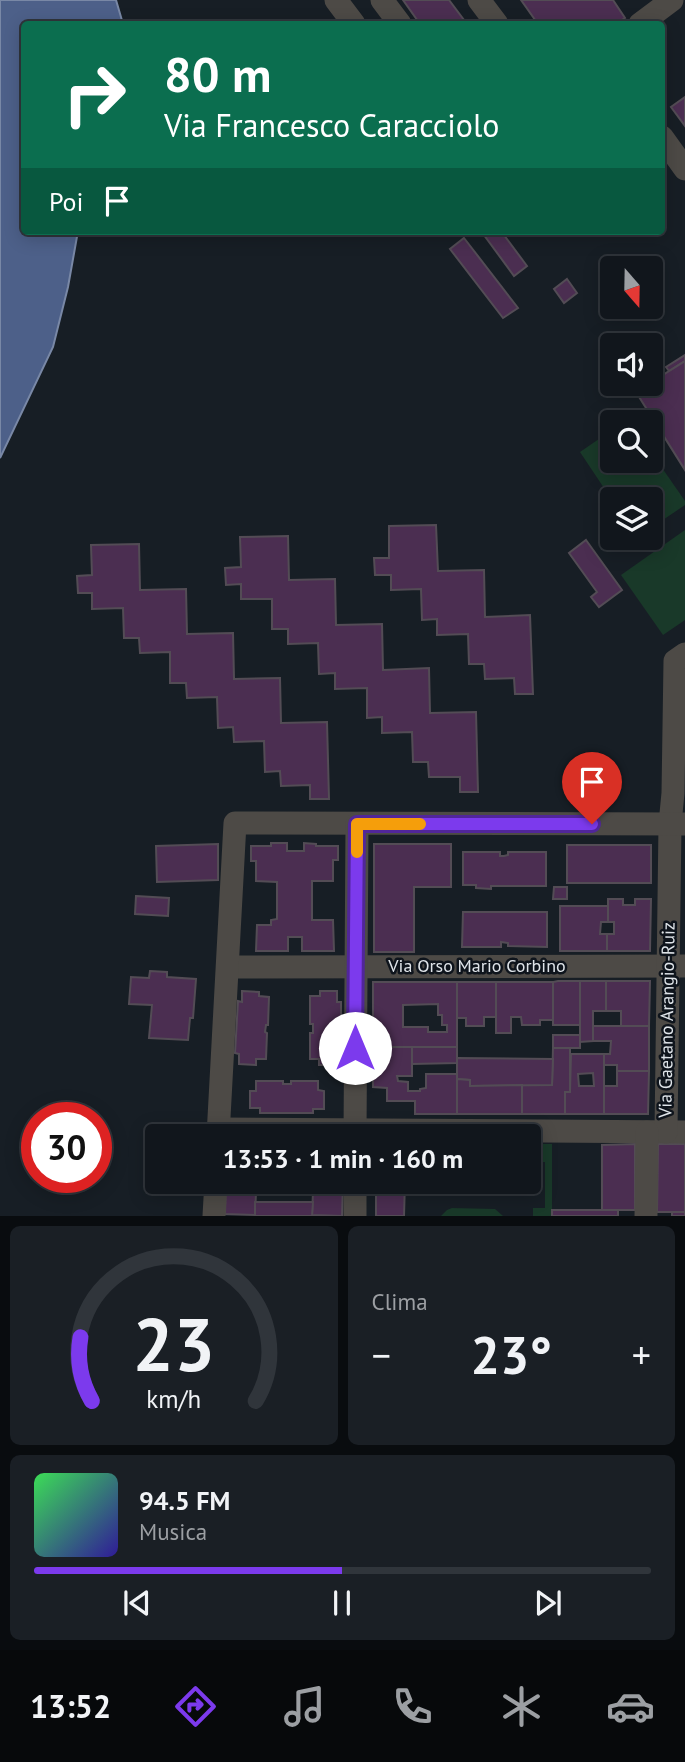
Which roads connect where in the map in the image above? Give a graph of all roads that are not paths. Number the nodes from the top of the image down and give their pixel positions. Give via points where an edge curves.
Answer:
1 (337, 0) edge
2 (382, 0) edge
3 (480, 0) edge
4 (668, 2) edge
5 (352, 21) edge
6 (398, 21) edge
7 (495, 21) edge
8 (643, 21) edge
9 (665, 141) edge
10 (685, 169) edge
11 (685, 653) edge
12 (357, 824) junction
13 (677, 824) edge
14 (356, 966) junction
15 (676, 966) edge
16 (228, 967) junction
17 (218, 1124) edge
18 (355, 1124) edge
19 (541, 1132) edge
20 (666, 1132) edge
21 (215, 1194) edge
22 (355, 1194) edge
23 (214, 1216) edge
24 (355, 1216) edge
25 (646, 1216) edge

1 - 5 street
2 - 6 street
3 - 7 street
4 - 8 street
9 - 10 street
11 - 13 street, Via Gaetano Arangio-Ruiz via 674,661
12 - 13 street
12 - 14 street
12 - 16 street via 235,824
13 - 15 street, Via Gaetano Arangio-Ruiz
14 - 15 street, Via Orso Mario Corbino
14 - 16 street, Via Orso Mario Corbino
14 - 18 street
15 - 20 street, Via Gaetano Arangio-Ruiz
16 - 17 street
19 - 20 street
20 - 25 street, Via Gaetano Arangio-Ruiz
21 - 23 street
22 - 24 street

